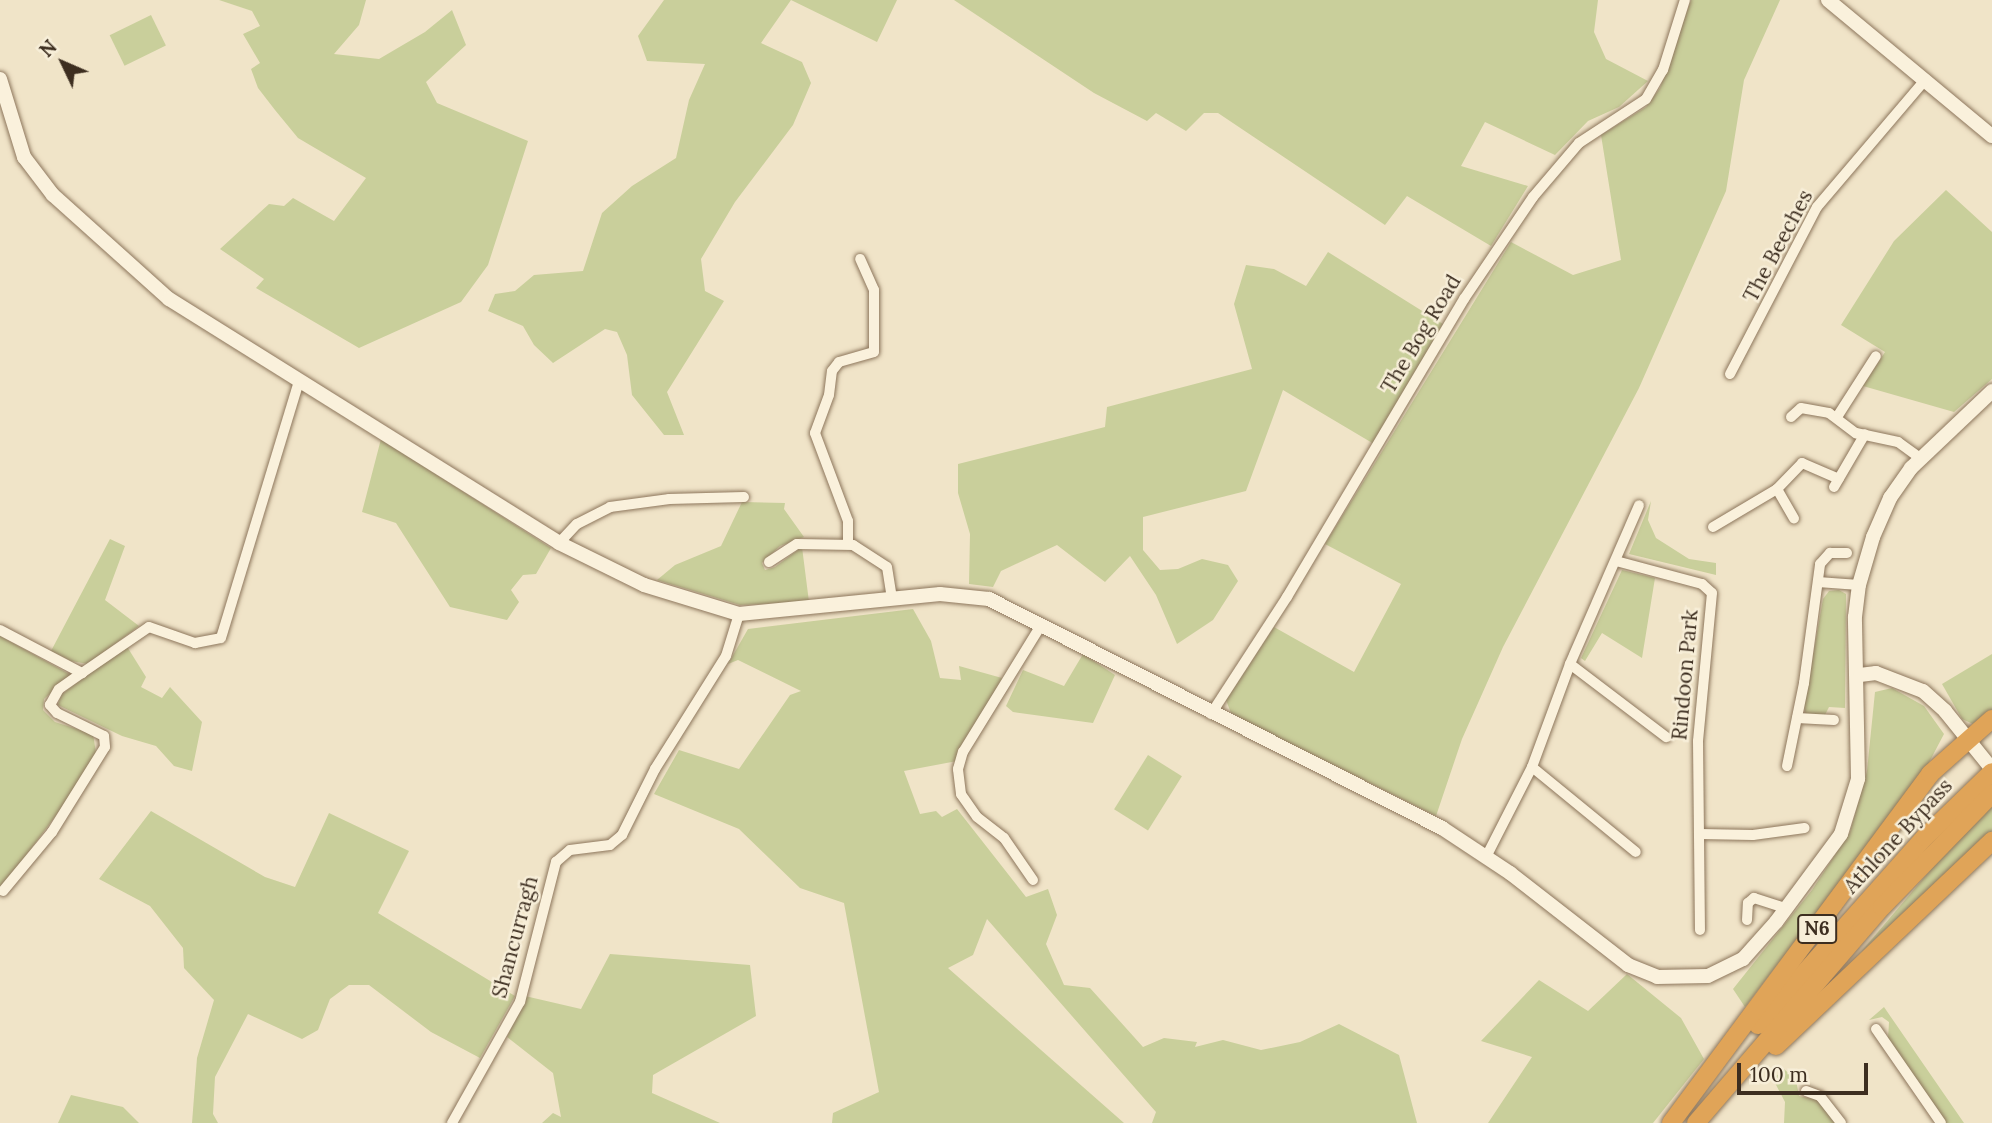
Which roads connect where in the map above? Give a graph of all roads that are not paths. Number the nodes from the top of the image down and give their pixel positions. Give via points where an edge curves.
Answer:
1 (1685, 0) edge
2 (1828, 0) edge
3 (0, 79) edge
4 (1926, 79) junction
5 (1992, 136) edge
6 (860, 259) dead end
7 (1876, 356) dead end
8 (1730, 374) dead end
9 (299, 382) junction
10 (1992, 391) edge
11 (1790, 417) dead end
12 (1837, 417) junction
13 (1865, 434) junction
14 (1920, 458) junction
15 (1777, 489) junction
16 (744, 498) dead end
17 (1639, 505) dead end
18 (1794, 518) dead end
19 (1713, 527) dead end
20 (559, 543) junction
21 (848, 543) junction
22 (1847, 553) dead end
23 (1616, 561) junction
24 (769, 562) dead end
25 (1818, 582) junction
26 (1858, 585) junction
27 (892, 599) junction
28 (739, 614) junction
29 (1041, 625) junction
30 (0, 630) edge
31 (1570, 664) junction
32 (82, 673) junction
33 (1860, 675) junction
34 (1211, 714) junction
35 (1797, 718) junction
36 (1992, 719) edge
37 (1834, 720) dead end
38 (1666, 737) dead end
39 (1967, 739) junction
40 (1787, 766) dead end
41 (1532, 767) junction
42 (1992, 771) edge
43 (1983, 795) edge
44 (1805, 828) dead end
45 (1700, 834) junction
46 (1992, 841) edge
47 (1636, 852) dead end
48 (1486, 857) junction
49 (1033, 880) dead end
50 (3, 891) dead end
51 (1787, 909) junction
52 (1746, 920) dead end
53 (1700, 930) dead end
54 (1876, 1029) dead end
55 (1806, 1091) dead end
56 (452, 1123) edge
57 (1673, 1123) edge
58 (1696, 1123) edge
59 (1708, 1123) edge
60 (1841, 1123) edge
61 (1941, 1123) edge

1 - 34 street, The Bog Road via 1663,70 1646,99 1579,143 1533,197 1464,299 1287,597
2 - 4 street
3 - 9 street via 24,157 53,195 169,299
4 - 5 street
4 - 8 street, The Beeches via 1817,207
6 - 21 street via 874,290 874,352 839,362 832,370 830,395 815,433 848,521
7 - 12 street
9 - 20 street
9 - 32 street via 221,638 195,643 149,626
10 - 14 street
11 - 12 street via 1801,408
12 - 13 street via 1853,432
13 - 14 street via 1898,442
13 - 15 street via 1837,483 1802,463
14 - 26 street via 1886,506
15 - 18 street
15 - 19 street
16 - 20 street via 669,499 610,507 577,524
17 - 23 street
20 - 28 street via 644,585
21 - 24 street via 797,544
21 - 27 street via 887,567
22 - 25 street via 1834,552 1824,558
23 - 31 street
23 - 45 street, Rindoon Park via 1702,584 1711,591 1698,741
25 - 26 street
25 - 35 street
26 - 33 street via 1854,641
27 - 28 street
27 - 29 street via 940,594 989,599
28 - 56 street, Shancurragh via 726,656 655,769 622,835 610,845 570,850 556,862 520,1002
29 - 34 street
29 - 49 street via 962,752 958,769 961,794 976,817 1004,838
30 - 32 street
31 - 38 street
31 - 41 street
32 - 50 street via 53,695 50,705 104,736 105,747 52,832
33 - 39 street via 1876,673 1923,691
33 - 51 street via 1858,779 1851,807 1835,842
34 - 48 street via 1442,828
35 - 37 street
35 - 40 street
36 - 39 highway, N6
39 - 42 street
39 - 57 highway, N6 via 1930,774 1891,824
41 - 47 street
41 - 48 street
42 - 43 highway, Athlone Bypass / N6
43 - 57 highway, Athlone Bypass / N6 via 1832,940
43 - 58 highway, Athlone Bypass / N6
44 - 45 street via 1753,835
45 - 53 street
46 - 59 highway, N6 via 1785,1036
48 - 51 street via 1615,956 1657,977 1696,978 1730,967
51 - 52 street via 1754,898 1748,903
54 - 61 street
55 - 60 street via 1820,1096

